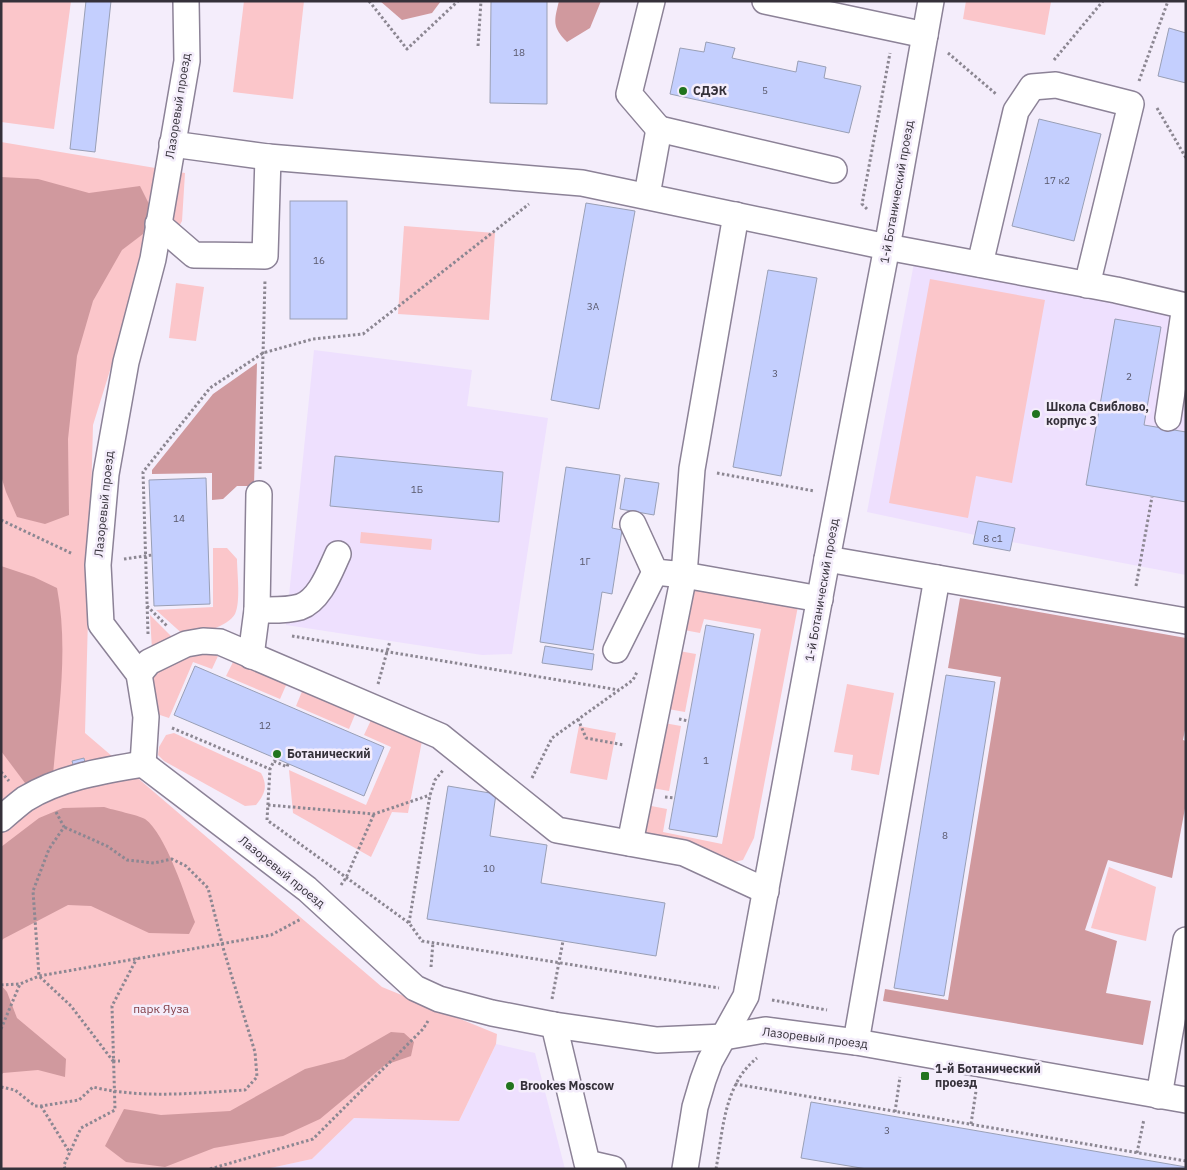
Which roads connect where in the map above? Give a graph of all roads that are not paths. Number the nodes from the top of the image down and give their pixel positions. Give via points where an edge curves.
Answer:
1 (186, 1) edge
2 (652, 1) edge
3 (765, 1) edge
4 (931, 1) edge
5 (925, 35) junction
6 (659, 129) junction
7 (172, 144) junction
8 (268, 157) junction
9 (834, 170) dead end
10 (647, 195) junction
11 (736, 214) junction
12 (158, 224) junction
13 (888, 239) junction
14 (980, 264) junction
15 (1087, 285) junction
16 (1186, 306) edge
17 (1168, 418) dead end
18 (259, 494) road end
19 (633, 524) dead end
20 (338, 554) dead end
21 (827, 559) junction
22 (655, 572) junction
23 (684, 575) junction
24 (937, 578) junction
25 (820, 599) junction
26 (265, 610) junction
27 (1186, 621) edge
28 (616, 650) dead end
29 (251, 656) junction
30 (144, 668) junction
31 (143, 764) junction
32 (1, 819) edge
33 (630, 844) junction
34 (766, 891) junction
35 (1186, 940) edge
36 (552, 1016) junction
37 (724, 1037) junction
38 (856, 1042) junction
39 (1159, 1096) junction
40 (1186, 1100) edge
41 (613, 1169) edge
42 (685, 1169) edge

1 - 7 street, Лазоревый проезд via 187,61
2 - 6 street via 629,94
3 - 5 street
4 - 5 street, 1-й Ботанический проезд
5 - 13 street, 1-й Ботанический проезд
6 - 9 street
6 - 10 street
7 - 8 street
7 - 12 street, Лазоревый проезд
8 - 10 street via 582,183
8 - 12 street via 265,256 194,255
10 - 11 street
11 - 13 street
11 - 23 street via 692,469
12 - 30 street, Лазоревый проезд via 153,259 126,362 106,474 98,565 101,624
13 - 14 street
13 - 21 street, 1-й Ботанический проезд
14 - 15 street
14 - 15 street via 1016,111 1032,87 1056,86 1143,98
15 - 16 street
16 - 17 street
18 - 26 street
19 - 22 street
20 - 26 street via 316,595 302,606
21 - 24 street
21 - 25 street, 1-й Ботанический проезд
22 - 23 street
22 - 28 street
23 - 25 street
23 - 33 street
24 - 27 street
24 - 38 street
25 - 34 street, 1-й Ботанический проезд
26 - 29 street
29 - 30 street via 220,642 204,641 186,644
29 - 33 street via 440,736 557,830
30 - 31 street, Лазоревый проезд via 146,717
31 - 32 street via 80,776 44,789
31 - 36 street, Лазоревый проезд via 307,889 415,988 439,999 492,1013
33 - 34 street via 684,853
34 - 37 street, 1-й Ботанический проезд via 746,996
35 - 39 street
36 - 37 street, Лазоревый проезд via 657,1040
36 - 41 street via 587,1163
37 - 38 street, Лазоревый проезд via 765,1030
37 - 42 street, 1-й Ботанический проезд via 703,1080
38 - 39 street, Лазоревый проезд
39 - 40 street, Лазоревый проезд

